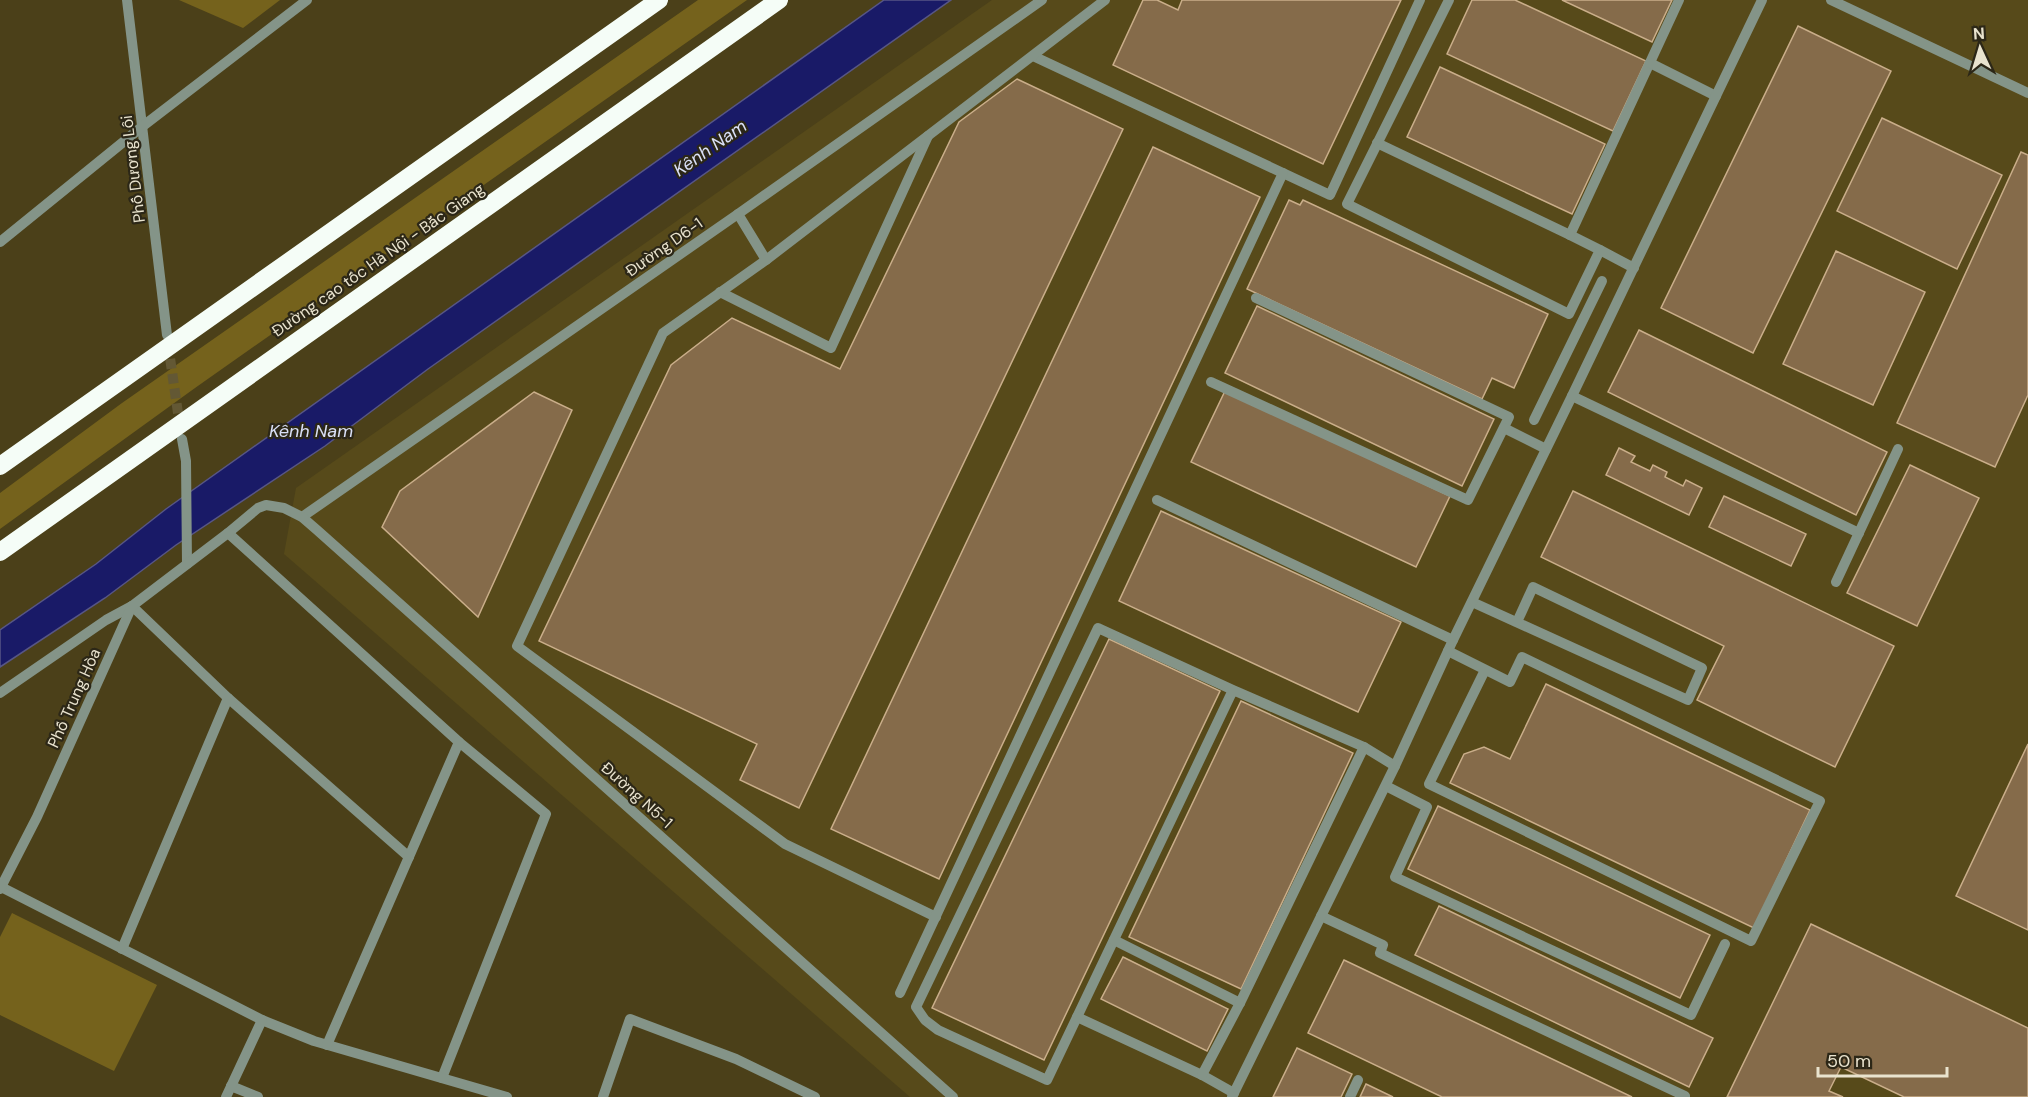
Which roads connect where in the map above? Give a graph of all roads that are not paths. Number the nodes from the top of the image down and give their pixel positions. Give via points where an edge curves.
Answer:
1 (127, 0) edge
2 (307, 0) edge
3 (659, 0) edge
4 (779, 0) edge
5 (1042, 0) edge
6 (1105, 0) edge
7 (1420, 0) edge
8 (1449, 0) edge
9 (1679, 0) edge
10 (1762, 0) edge
11 (1831, 0) edge
12 (1033, 56) junction
13 (1650, 63) junction
14 (2028, 93) edge
15 (1716, 96) junction
16 (143, 126) junction
17 (929, 135) junction
18 (1377, 143) junction
19 (1283, 173) junction
20 (738, 214) junction
21 (1570, 235) junction
22 (0, 242) edge
23 (1599, 250) junction
24 (766, 260) junction
25 (1634, 268) junction
26 (1602, 281) dead end
27 (720, 292) junction
28 (1256, 298) dead end
29 (167, 335) tunnel mouth
30 (1211, 382) dead end
31 (1572, 396) junction
32 (1534, 420) dead end
33 (1504, 428) junction
34 (182, 439) tunnel mouth
35 (1546, 449) junction
36 (1898, 449) dead end
37 (0, 466) edge
38 (1157, 500) dead end
39 (302, 516) junction
40 (228, 533) junction
41 (1859, 533) junction
42 (0, 552) edge
43 (187, 564) junction
44 (1836, 582) dead end
45 (1472, 602) junction
46 (132, 606) junction
47 (1517, 622) junction
48 (1453, 640) junction
49 (1448, 651) junction
50 (1485, 670) junction
51 (1233, 690) junction
52 (0, 693) edge
53 (228, 698) junction
54 (459, 742) junction
55 (1364, 747) junction
56 (1395, 766) junction
57 (1386, 786) junction
58 (409, 857) junction
59 (0, 888) edge
60 (936, 916) junction
61 (1321, 916) junction
62 (1114, 940) junction
63 (1725, 944) dead end
64 (122, 949) junction
65 (900, 993) dead end
66 (1240, 1003) junction
67 (1077, 1017) junction
68 (262, 1020) junction
69 (327, 1045) junction
70 (1202, 1075) junction
71 (442, 1078) junction
72 (1358, 1080) dead end
73 (231, 1086) junction
74 (1233, 1095) edge
75 (1685, 1096) edge
76 (226, 1097) edge
77 (258, 1097) edge
78 (507, 1097) edge
79 (603, 1097) edge
80 (815, 1097) edge
81 (953, 1097) edge
82 (1350, 1097) edge

1 - 16 street, Phố Dương Lôi
2 - 16 street
3 - 37 highway
4 - 42 highway, Đường cao tốc Hà Nội - Bắc Giang
5 - 20 street, Đường D6-1
6 - 12 street
7 - 19 street via 1330,195
8 - 18 street
9 - 13 street
10 - 15 street
11 - 14 street
12 - 17 street
12 - 19 street
13 - 15 street
13 - 21 street
15 - 25 street
16 - 22 street
16 - 29 street, Phố Dương Lôi
17 - 24 street
17 - 27 street via 831,348
18 - 21 street
18 - 23 street via 1347,204 1569,314
19 - 60 street
20 - 24 street
20 - 39 street, Đường D6-1
21 - 23 street
23 - 25 street
24 - 27 street
25 - 31 street
26 - 32 street
27 - 60 street via 663,333 517,646 785,844
28 - 33 street via 1509,417
30 - 33 street via 1468,500
31 - 35 street
31 - 41 street
33 - 35 street
34 - 43 street via 186,461
35 - 45 street
36 - 41 street
38 - 48 street
39 - 40 street, Phố Trung Hòa via 266,505
39 - 81 street, Đường N5-1
40 - 43 street, Phố Trung Hòa
40 - 54 street
41 - 44 street
43 - 46 street, Phố Trung Hòa
45 - 47 street
45 - 48 street
46 - 52 street
46 - 53 street
46 - 59 street, Phố Trung Hòa via 37,817
47 - 47 street via 1688,700 1702,668 1533,587
48 - 49 street
49 - 50 street
49 - 56 street
50 - 50 street via 1510,682 1522,657 1820,801 1751,941 1430,784
51 - 55 street
51 - 62 street
51 - 67 street via 1098,628 916,1007 938,1030 1047,1080
53 - 58 street
53 - 64 street
54 - 58 street
54 - 71 street via 546,814
55 - 56 street
55 - 66 street
56 - 57 street
57 - 61 street
57 - 63 street via 1427,807 1395,877 1458,907 1691,1015
58 - 69 street
59 - 64 street
60 - 65 street
61 - 74 street
61 - 75 street via 1383,945 1380,952
62 - 66 street
62 - 67 street
64 - 68 street
66 - 70 street
67 - 70 street
68 - 69 street
68 - 73 street
69 - 71 street
70 - 74 street
71 - 78 street
72 - 82 street
73 - 76 street
73 - 77 street
79 - 80 street via 630,1019 736,1059

